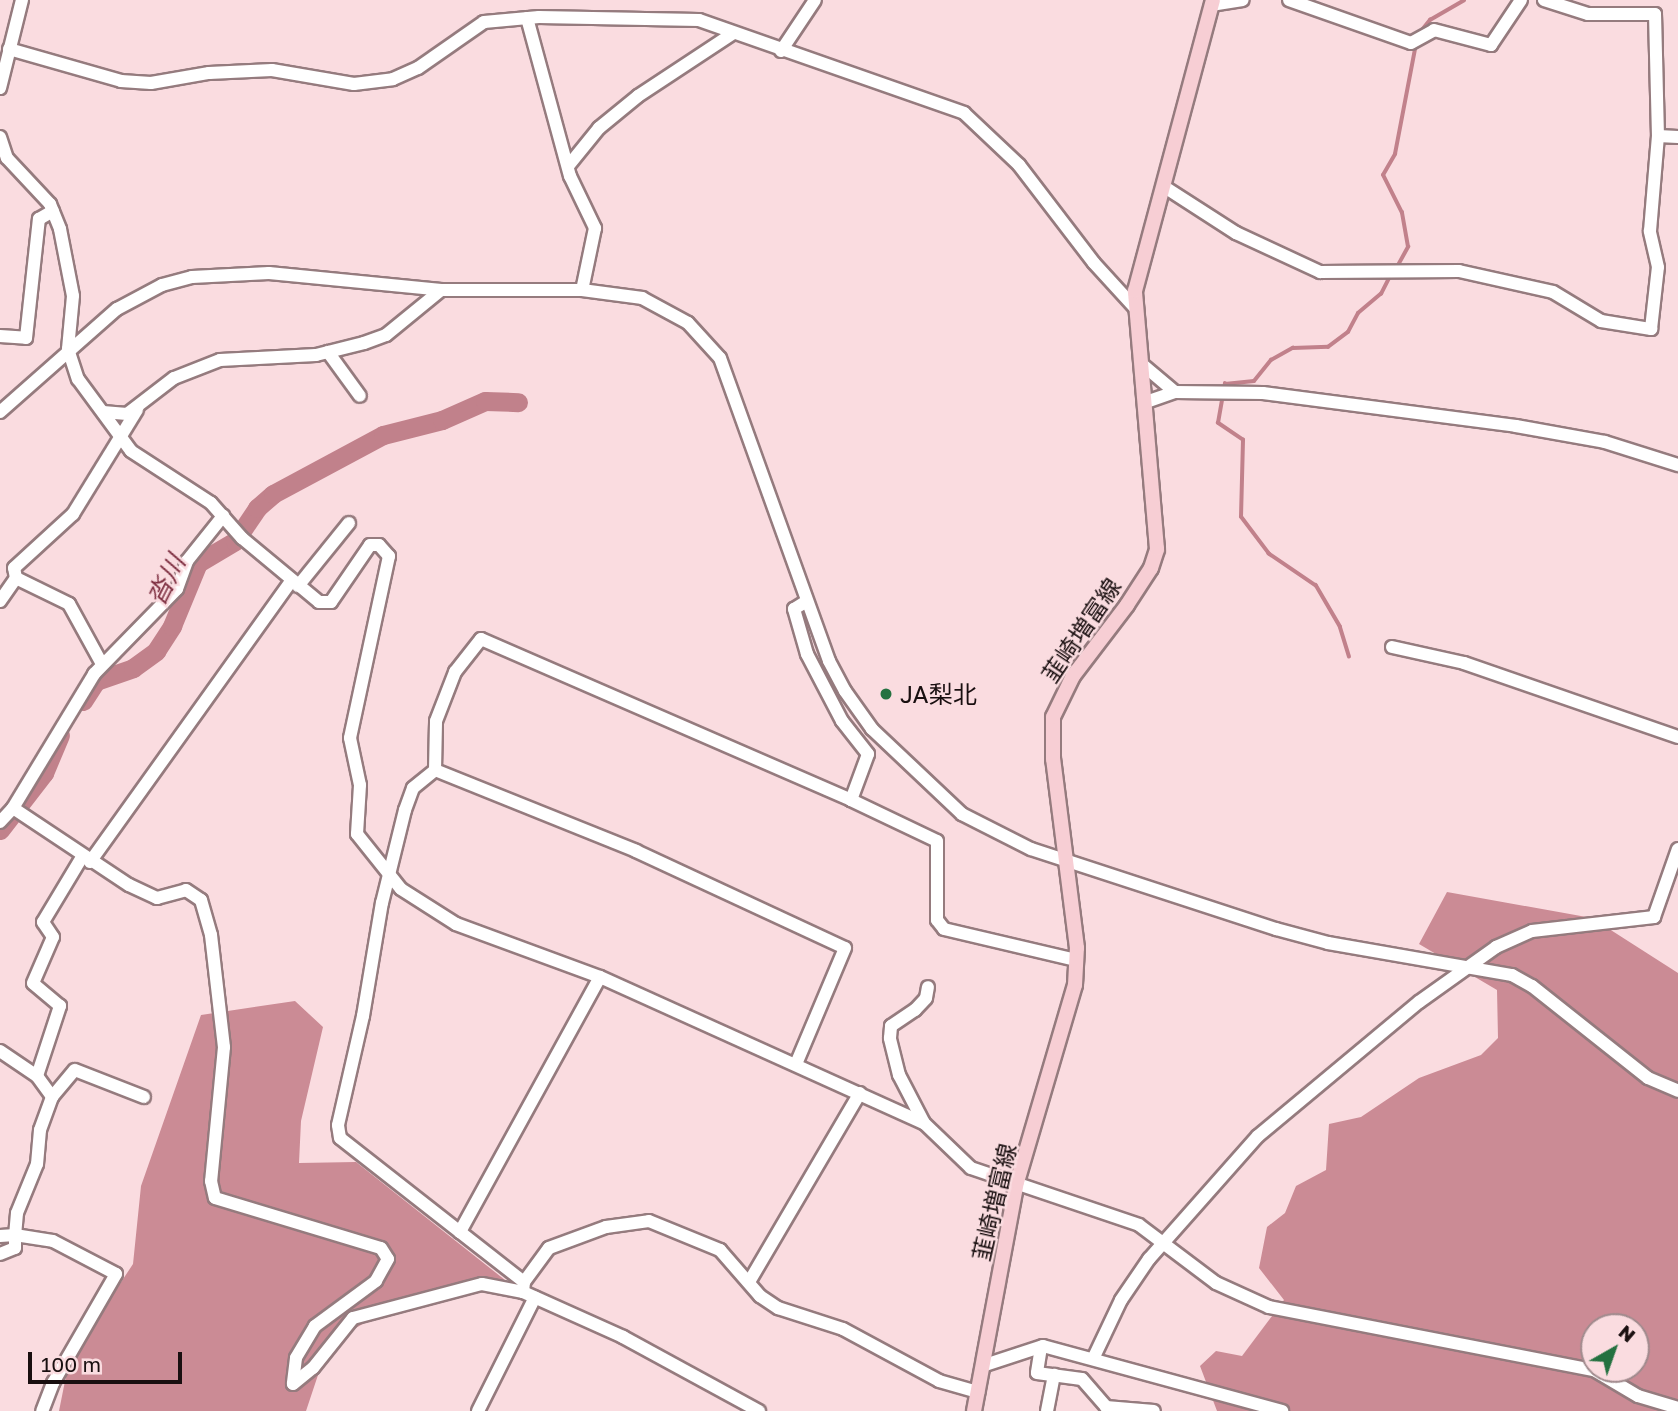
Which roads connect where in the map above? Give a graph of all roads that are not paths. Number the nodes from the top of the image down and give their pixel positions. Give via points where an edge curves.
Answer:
1 (22, 0) edge
2 (816, 0) edge
3 (1243, 0) edge
4 (1289, 0) edge
5 (1521, 0) edge
6 (1544, 0) edge
7 (1212, 2) edge
8 (527, 18) junction
9 (732, 34) junction
10 (9, 49) junction
11 (781, 51) junction
12 (3, 65) edge
13 (0, 89) edge
14 (1658, 136) junction
15 (1678, 136) edge
16 (0, 137) edge
17 (569, 164) junction
18 (1163, 186) junction
19 (52, 211) junction
20 (440, 290) junction
21 (582, 290) junction
22 (1136, 309) junction
23 (0, 336) edge
24 (68, 349) junction
25 (328, 352) junction
26 (1143, 365) junction
27 (1175, 392) junction
28 (360, 396) dead end
29 (16, 397) junction
30 (0, 399) edge
31 (1146, 402) junction
32 (141, 404) junction
33 (0, 412) edge
34 (103, 412) junction
35 (120, 436) junction
36 (1678, 465) edge
37 (223, 516) junction
38 (349, 523) dead end
39 (16, 578) junction
40 (295, 583) junction
41 (0, 601) edge
42 (807, 601) junction
43 (1392, 647) dead end
44 (102, 664) junction
45 (1678, 737) edge
46 (435, 770) junction
47 (851, 800) junction
48 (13, 808) junction
49 (0, 822) edge
50 (1678, 849) edge
51 (86, 860) junction
52 (1064, 860) junction
53 (390, 879) junction
54 (1076, 960) junction
55 (1466, 965) junction
56 (600, 977) junction
57 (928, 987) dead end
58 (0, 1051) edge
59 (796, 1064) junction
60 (37, 1076) junction
61 (1678, 1091) edge
62 (860, 1093) junction
63 (52, 1097) junction
64 (144, 1097) dead end
65 (924, 1123) junction
66 (1017, 1182) junction
67 (460, 1232) junction
68 (15, 1235) junction
69 (0, 1236) edge
70 (1164, 1241) junction
71 (0, 1254) edge
72 (749, 1282) junction
73 (527, 1291) junction
74 (1041, 1347) junction
75 (1093, 1359) junction
76 (985, 1365) junction
77 (1054, 1375) junction
78 (978, 1392) junction
79 (1678, 1408) edge
80 (42, 1411) edge
81 (478, 1411) edge
82 (759, 1411) edge
83 (974, 1411) edge
84 (1047, 1411) edge
85 (1154, 1411) edge
86 (1282, 1411) edge

1 - 10 street
2 - 11 street
3 - 7 street
4 - 5 street via 1412,43 1434,30 1491,45
6 - 14 street via 1588,14 1655,14
7 - 18 main road, 韮崎増富線
8 - 9 street via 699,20
8 - 10 street via 484,22 418,68 393,79 354,84 272,71 209,73 151,83 121,81
8 - 17 street
9 - 11 street
9 - 17 street via 609,120
10 - 12 street
11 - 22 street via 964,113 1019,164 1094,263
12 - 13 street
14 - 15 street
14 - 18 street via 1650,231 1658,267 1651,329 1601,321 1553,292 1459,271 1320,272 1236,233
16 - 19 street via 7,158
17 - 21 street via 575,189 595,228
18 - 22 main road, 韮崎増富線 via 1140,267
19 - 23 street via 39,219 26,338
19 - 24 street via 74,296
20 - 21 street
20 - 24 street via 269,273 192,277 128,302
20 - 25 street via 386,335
21 - 42 street via 621,292 666,308 688,323 720,358
22 - 26 main road, 韮崎増富線
24 - 29 street
24 - 34 street via 78,379
25 - 28 street
25 - 32 street via 220,360 174,378
26 - 27 street
26 - 31 main road, 韮崎増富線
27 - 31 street
27 - 36 street via 1264,393 1504,424 1605,442
29 - 30 street
29 - 33 street
31 - 52 main road, 韮崎増富線 via 1157,549 1151,568 1073,676 1053,717
32 - 34 street via 127,414
32 - 35 street
34 - 35 street
35 - 37 street via 131,451
35 - 39 street via 74,514 14,568
37 - 40 street
37 - 44 street via 187,561 177,589
38 - 40 street
39 - 41 street
39 - 44 street via 69,604
40 - 51 street
40 - 53 street via 319,601 331,602 370,545 379,545 389,556 350,738 360,785 356,834
42 - 47 street via 794,609 807,654 842,721 868,754
42 - 52 street via 845,691 910,769 980,825
43 - 45 street via 1464,663
44 - 48 street
46 - 47 street via 436,721 442,696 464,657 481,639
46 - 53 street via 413,788
46 - 59 street via 636,851 845,948
47 - 54 street via 937,841 937,919 944,929
48 - 49 street
48 - 51 street
50 - 55 street via 1654,917 1532,930
51 - 60 street via 43,922 53,937 33,983 60,1006
51 - 73 street via 157,898 191,892 206,911 224,1048 211,1181 215,1198 381,1248 387,1259 376,1281 314,1326 296,1358 293,1384 313,1368 353,1318 482,1284
52 - 54 main road, 韮崎増富線
52 - 55 street via 1328,943
53 - 56 street via 456,924
53 - 67 street via 338,1125 340,1138
54 - 66 main road, 韮崎増富線 via 1065,1030
55 - 61 street via 1493,968 1532,986 1648,1078
55 - 70 street via 1258,1136
56 - 59 street
56 - 67 street
57 - 65 street via 926,998 915,1010 891,1026 890,1038 899,1075
58 - 60 street
59 - 62 street
60 - 63 street
62 - 65 street
62 - 72 street
63 - 64 street via 75,1070
63 - 68 street via 40,1130 37,1164 17,1213
65 - 66 street via 971,1168
66 - 70 street via 1139,1225
66 - 76 main road, 韮崎増富線
67 - 73 street
68 - 69 street
68 - 71 street via 15,1248
68 - 80 street via 54,1241 116,1274 53,1383
70 - 75 street via 1121,1300
70 - 79 street via 1216,1283 1269,1307 1594,1370 1639,1396
72 - 73 street via 709,1244 638,1221 549,1248
72 - 78 street via 778,1308 843,1329 939,1381
73 - 81 street
73 - 82 street
74 - 75 street
74 - 76 street
74 - 77 street via 1037,1373
75 - 86 street
76 - 78 main road, 韮崎増富線
77 - 84 street
77 - 85 street via 1082,1379 1106,1407
78 - 83 main road, 韮崎増富線

